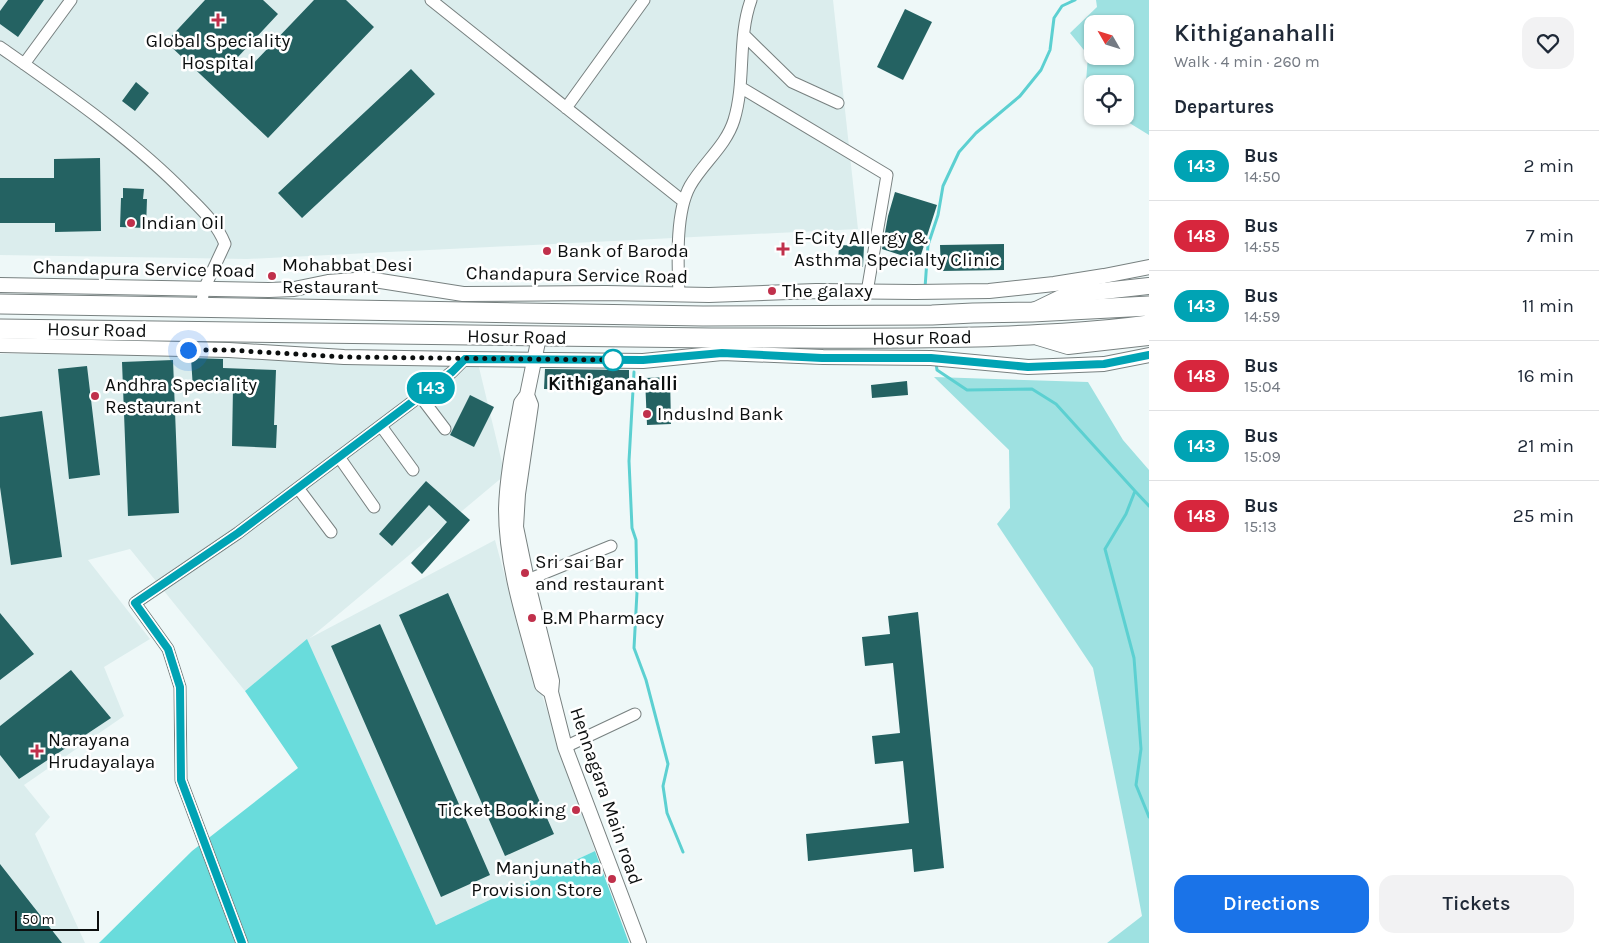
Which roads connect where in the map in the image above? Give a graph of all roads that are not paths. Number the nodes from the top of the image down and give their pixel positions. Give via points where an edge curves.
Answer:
1 (71, 0) edge
2 (431, 0) edge
3 (644, 0) edge
4 (751, 0) edge
5 (744, 35) junction
6 (0, 48) edge
7 (24, 64) junction
8 (740, 87) junction
9 (838, 102) dead end
10 (566, 108) junction
11 (683, 201) junction
12 (1149, 267) edge
13 (0, 284) edge
14 (1149, 286) edge
15 (204, 289) junction
16 (867, 292) junction
17 (679, 295) junction
18 (0, 304) edge
19 (1149, 306) edge
20 (201, 307) junction
21 (1032, 312) junction
22 (1149, 325) edge
23 (0, 329) edge
24 (1034, 335) junction
25 (539, 337) junction
26 (1149, 337) edge
27 (0, 345) edge
28 (1149, 355) edge
29 (465, 359) junction
30 (536, 359) junction
31 (420, 396) junction
32 (381, 426) junction
33 (445, 429) dead end
34 (338, 457) junction
35 (413, 470) dead end
36 (298, 488) junction
37 (374, 507) dead end
38 (330, 532) dead end
39 (611, 546) dead end
40 (522, 582) junction
41 (635, 714) dead end
42 (565, 747) junction
43 (242, 943) edge
44 (639, 943) edge

1 - 7 street
2 - 10 street
3 - 10 street
4 - 5 street
5 - 8 street
5 - 9 street via 792,82
6 - 7 street
7 - 15 street via 134,146 212,220 225,244
8 - 11 street via 728,136 690,185
8 - 16 street via 887,176
10 - 11 street
11 - 17 street
12 - 16 street, Chandapura Service Road via 1054,284 989,290
13 - 15 street, Chandapura Service Road
14 - 21 main road via 1067,295
15 - 17 street, Chandapura Service Road via 294,289 368,279 463,294
15 - 20 street
16 - 17 street, Chandapura Service Road
18 - 20 highway, Hosur Road
19 - 21 highway, Hosur Road
20 - 21 highway, Hosur Road via 703,316
22 - 24 highway, Hosur Road
23 - 25 highway, Hosur Road
24 - 25 highway, Hosur Road via 935,338
24 - 26 main road via 1068,346
25 - 30 street, Hennagara Main road
27 - 29 street
28 - 30 street via 1104,364 1028,367 920,358 722,353 643,360
29 - 30 street
29 - 31 street
30 - 40 street, Hennagara Main road via 527,395 531,405 516,518
31 - 32 street
31 - 33 street
32 - 34 street
32 - 35 street
34 - 36 street
34 - 37 street
36 - 38 street
36 - 43 street via 135,603 168,649 180,687 181,780
39 - 40 street
40 - 42 street, Hennagara Main road via 552,680 551,692
41 - 42 street
42 - 44 street, Hennagara Main road

